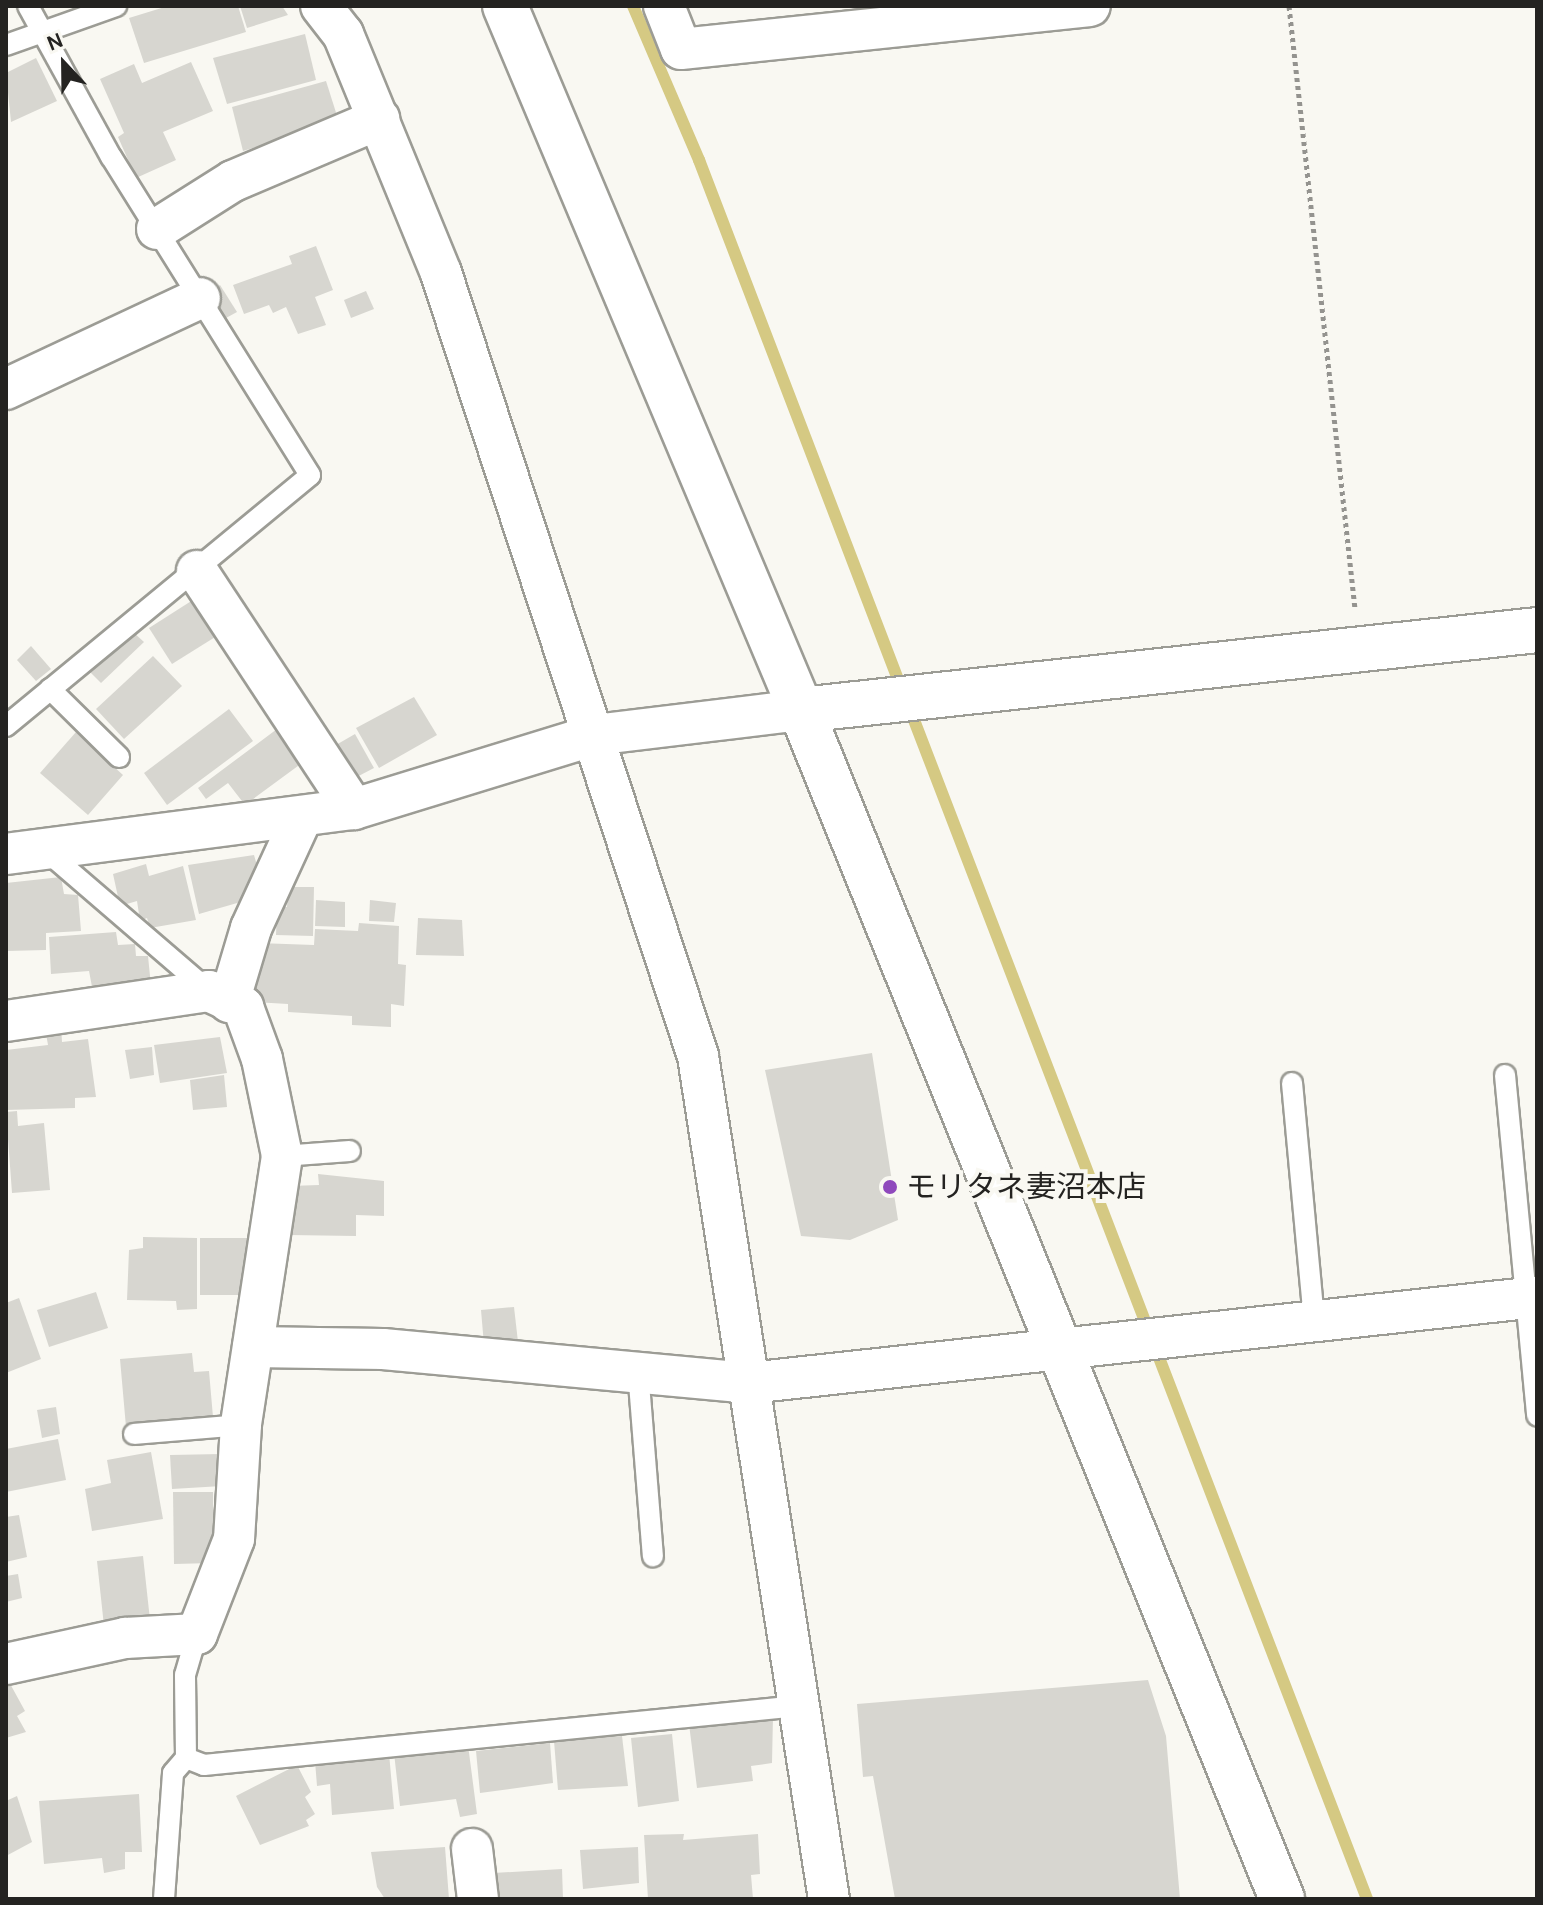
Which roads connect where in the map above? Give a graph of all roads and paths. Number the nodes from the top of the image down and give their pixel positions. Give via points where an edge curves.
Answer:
1 (28, 6) edge
2 (116, 6) edge
3 (321, 6) edge
4 (505, 6) edge
5 (664, 6) edge
6 (1090, 6) edge
7 (1289, 6) edge
8 (43, 33) junction
9 (6, 45) edge
10 (379, 119) junction
11 (157, 229) junction
12 (200, 298) junction
13 (6, 389) edge
14 (197, 571) junction
15 (1537, 630) edge
16 (1359, 649) junction
17 (50, 689) junction
18 (801, 710) junction
19 (6, 726) edge
20 (594, 735) junction
21 (119, 757) dead end
22 (354, 809) junction
23 (302, 817) junction
24 (45, 850) junction
25 (6, 854) edge
26 (219, 996) junction
27 (6, 1021) edge
28 (1505, 1075) dead end
29 (1292, 1083) dead end
30 (350, 1151) dead end
31 (282, 1156) junction
32 (1531, 1298) edge
33 (1314, 1321) junction
34 (253, 1347) junction
35 (1059, 1348) junction
36 (638, 1371) junction
37 (749, 1383) junction
38 (1537, 1415) edge
39 (241, 1425) junction
40 (134, 1434) dead end
41 (653, 1556) dead end
42 (197, 1634) junction
43 (6, 1664) edge
44 (798, 1706) junction
45 (186, 1758) junction
46 (472, 1849) dead end
47 (164, 1899) edge
48 (478, 1899) edge
49 (829, 1899) edge
50 (1282, 1899) edge

1 - 8 lane
2 - 8 lane
3 - 10 street via 343,34
4 - 18 street
5 - 6 street via 681,49
7 - 16 path
8 - 9 lane
8 - 11 lane
10 - 11 street via 233,181
10 - 20 street via 441,273
11 - 12 lane
12 - 13 street
12 - 14 lane via 310,475
14 - 17 lane
14 - 22 street
15 - 16 street
16 - 18 street
17 - 19 lane
17 - 21 lane
18 - 20 street
18 - 35 street
20 - 22 street
20 - 37 street via 698,1056
22 - 23 street
23 - 24 street
23 - 26 street
24 - 25 street
24 - 26 lane
26 - 27 street
26 - 31 street via 243,1007 262,1059
28 - 32 lane
29 - 33 lane
30 - 31 lane
31 - 34 street
32 - 33 street
32 - 38 lane
33 - 35 street
34 - 36 street via 383,1349
34 - 39 street
35 - 37 street
35 - 50 street
36 - 37 street
36 - 41 lane
37 - 44 street
39 - 40 lane
39 - 42 street via 234,1539
42 - 43 street via 125,1638
42 - 45 lane via 185,1675
44 - 45 lane via 204,1765
44 - 49 street
45 - 47 lane via 173,1773
46 - 48 street

